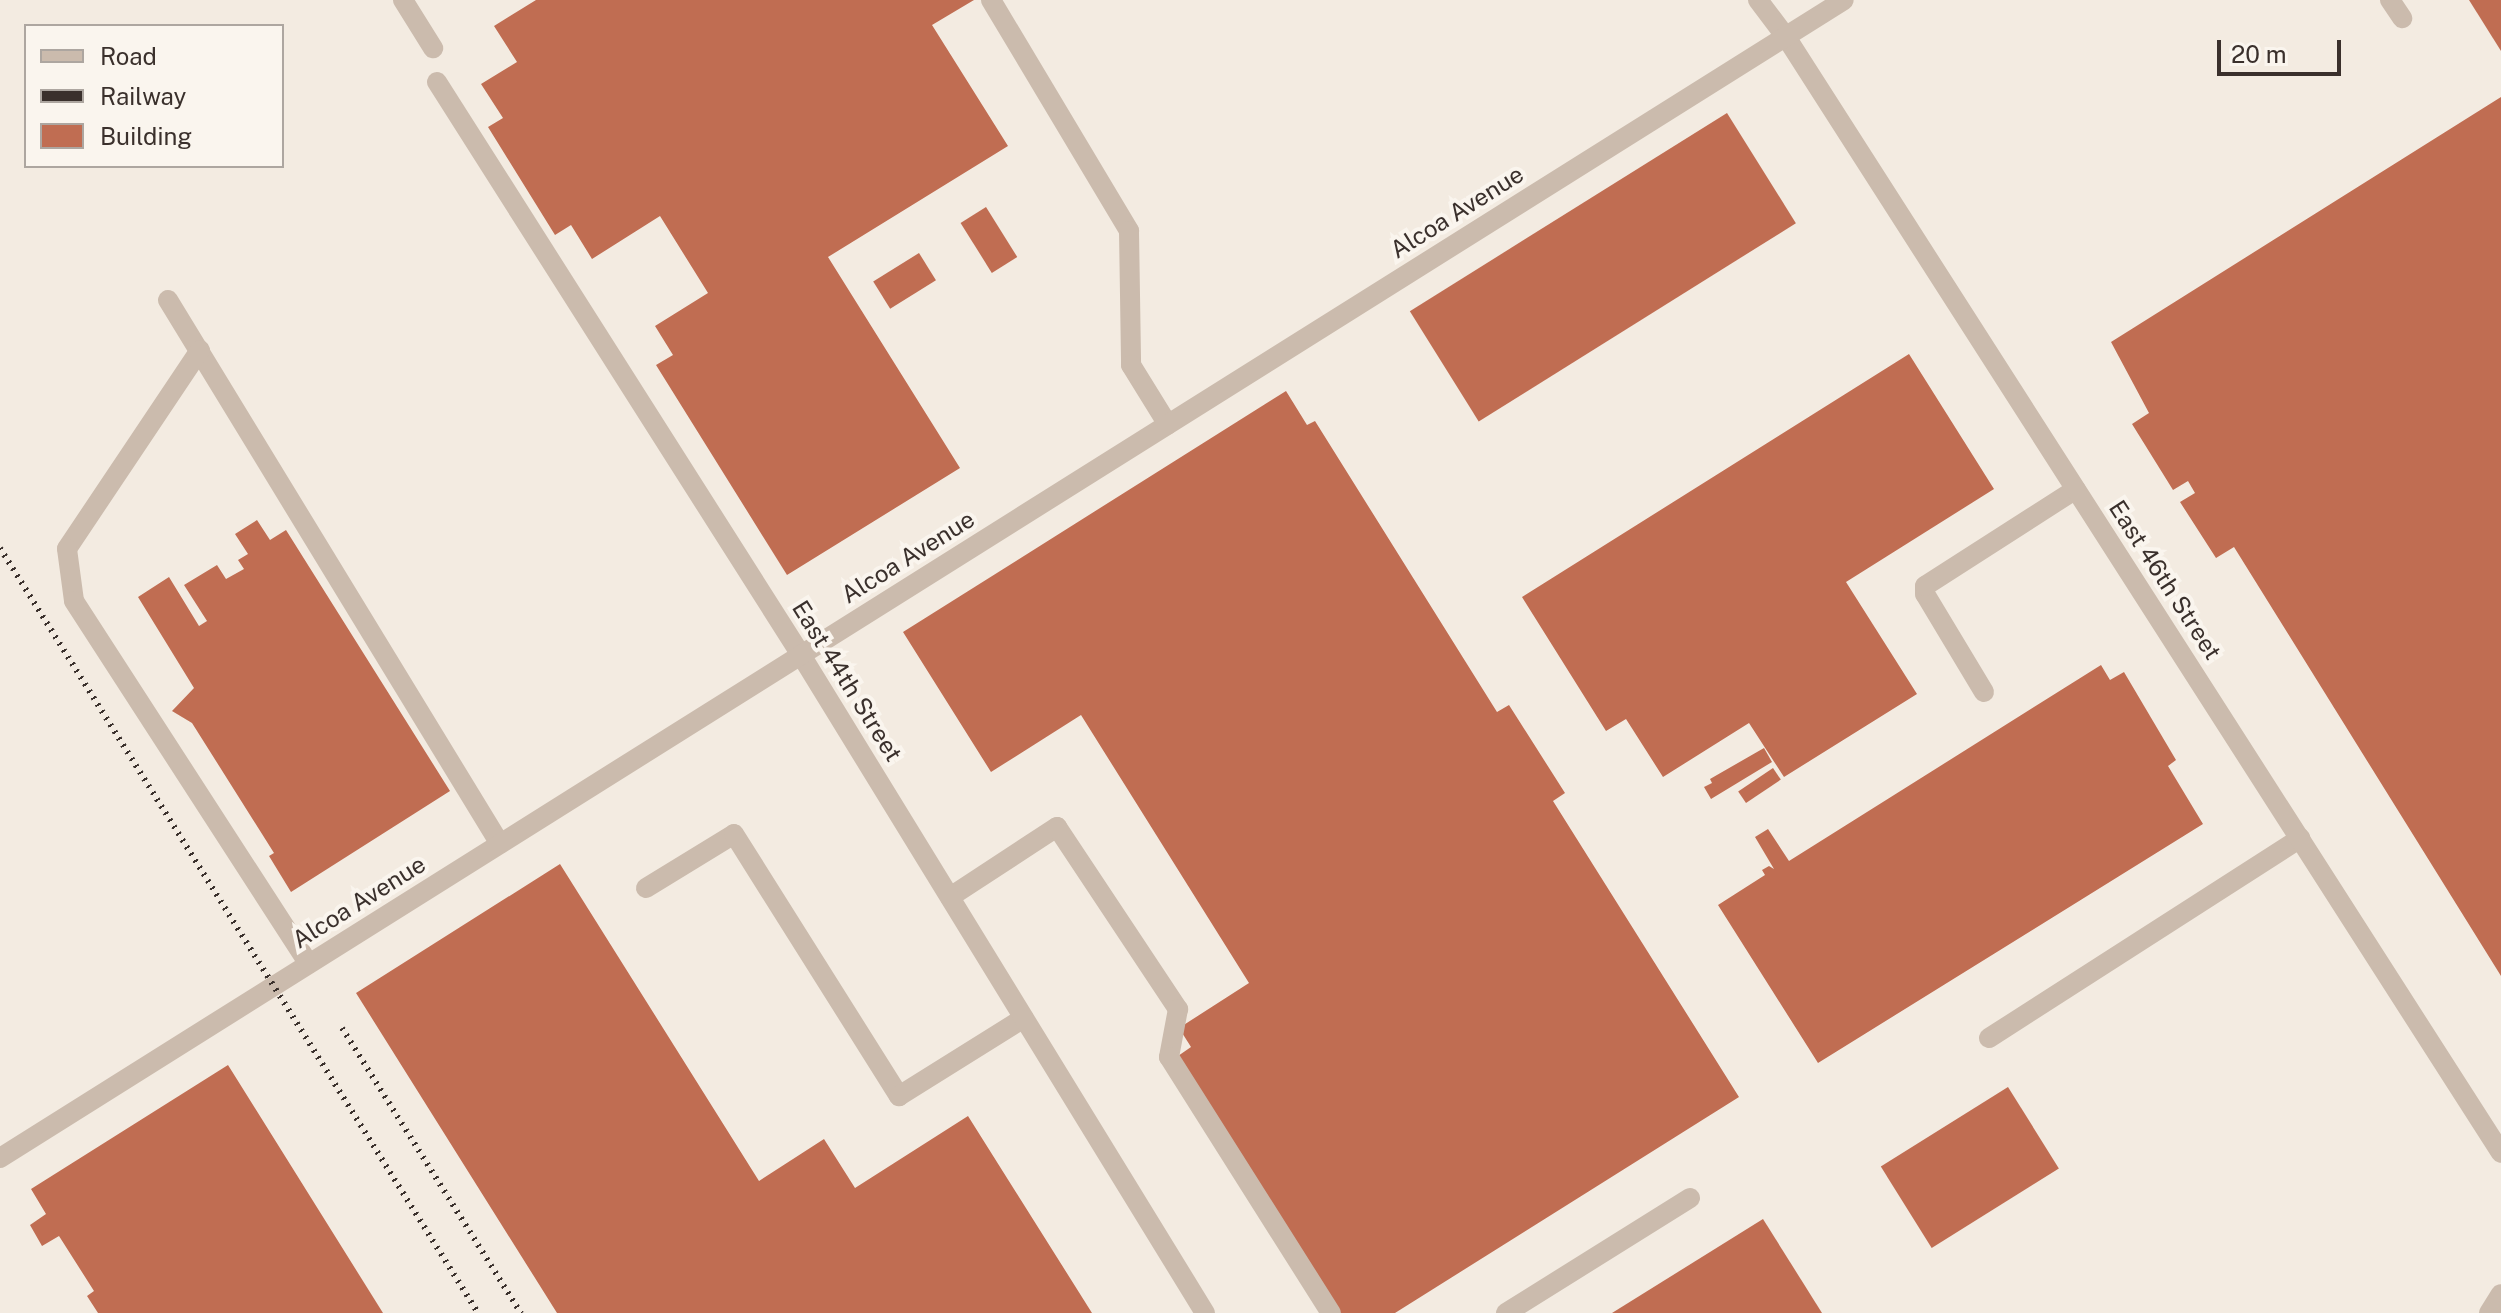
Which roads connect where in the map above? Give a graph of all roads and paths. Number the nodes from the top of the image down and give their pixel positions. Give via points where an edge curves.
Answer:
1 (991, 0) edge
2 (1758, 0) edge
3 (1844, 0) edge
4 (410, 3) edge
5 (1786, 37) junction
6 (433, 48) dead end
7 (437, 82) dead end
8 (168, 300) dead end
9 (200, 350) junction
10 (1168, 425) junction
11 (2076, 489) junction
12 (801, 655) junction
13 (1984, 692) dead end
14 (2300, 838) junction
15 (500, 844) junction
16 (646, 888) dead end
17 (950, 897) junction
18 (309, 964) junction
19 (1024, 1018) junction
20 (1989, 1038) dead end
21 (2501, 1153) edge
22 (0, 1158) edge
23 (1690, 1198) dead end
24 (2501, 1294) edge
25 (1205, 1313) edge
26 (1331, 1313) edge
27 (1506, 1313) edge
28 (2489, 1313) edge

1 - 10 street via 1129,231 1131,365
2 - 5 street, East 46th Street
3 - 5 street, Alcoa Avenue
4 - 6 street
5 - 10 street, Alcoa Avenue
5 - 11 street, East 46th Street
7 - 12 street, East 44th Street
8 - 9 street
9 - 15 street
9 - 18 street via 67,549 74,601
10 - 12 street, Alcoa Avenue
11 - 13 street via 1925,586
11 - 14 street, East 46th Street
12 - 15 street, Alcoa Avenue
12 - 17 street, East 44th Street
14 - 20 street
14 - 21 street, East 46th Street
15 - 18 street, Alcoa Avenue
16 - 19 street via 734,834 899,1096
17 - 19 street, East 44th Street
17 - 26 street via 1057,827 1178,1009 1169,1057
18 - 22 street, Alcoa Avenue
19 - 25 street, East 44th Street
23 - 27 street
24 - 28 street

